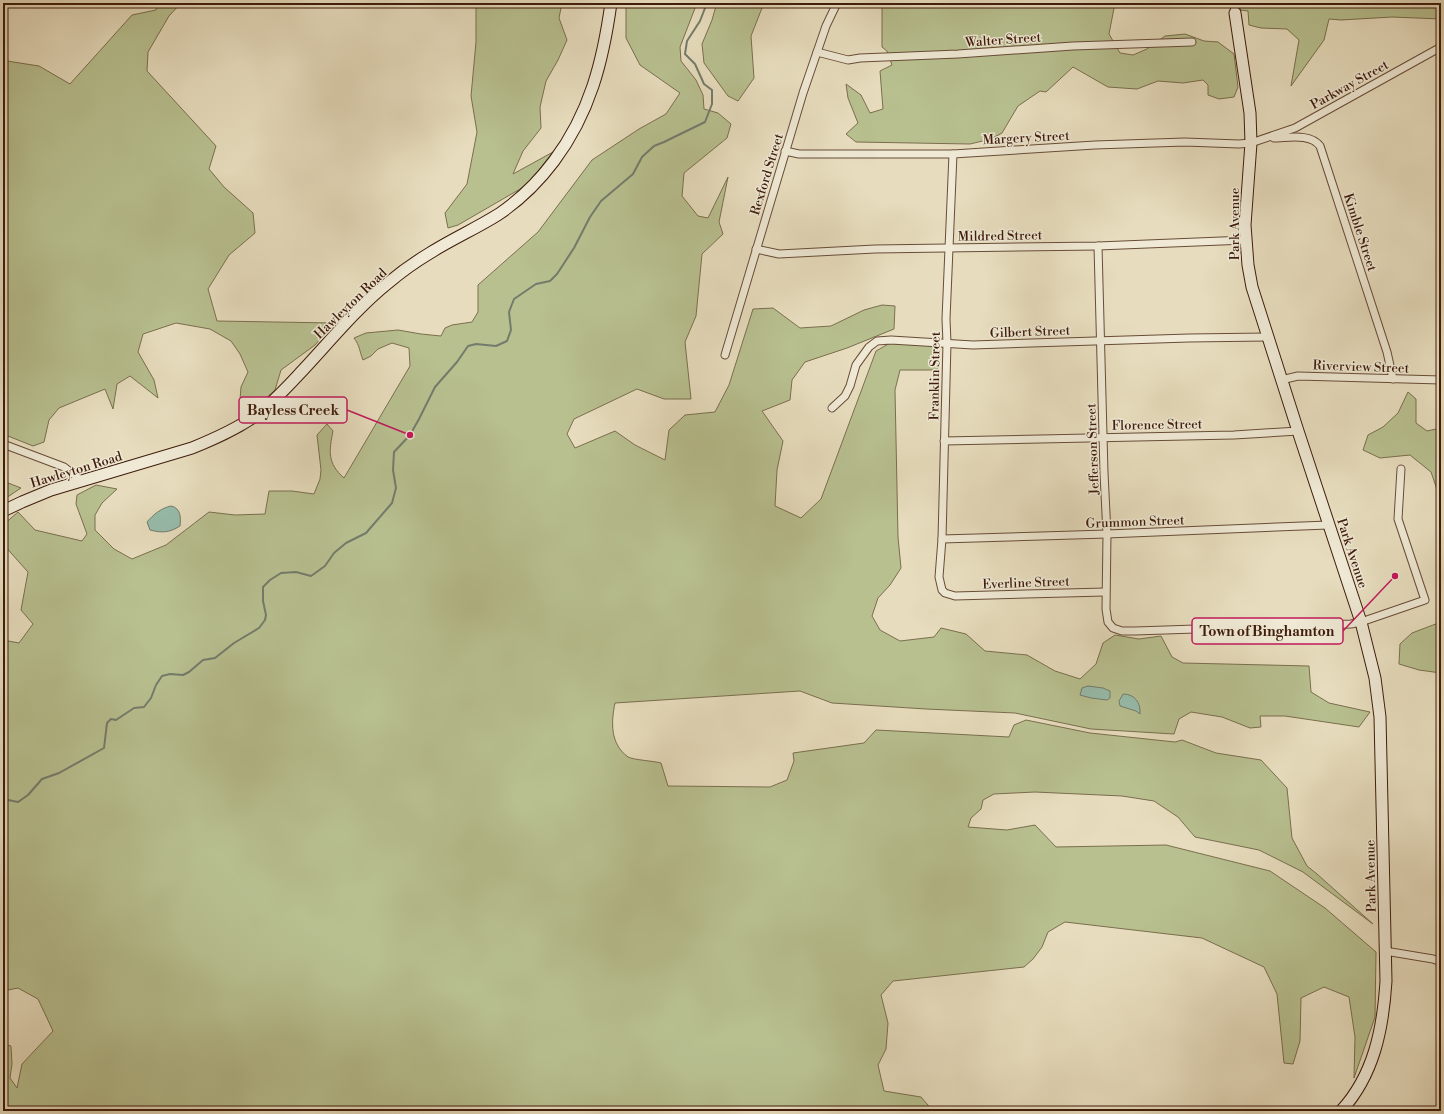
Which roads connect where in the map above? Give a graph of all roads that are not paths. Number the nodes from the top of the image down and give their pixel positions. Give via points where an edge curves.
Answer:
1 (611, 3) edge
2 (837, 3) edge
3 (1234, 8) edge
4 (1192, 42) dead end
5 (1441, 47) edge
6 (817, 52) junction
7 (1267, 138) junction
8 (1250, 143) junction
9 (785, 151) junction
10 (953, 154) junction
11 (1246, 240) junction
12 (1098, 246) junction
13 (949, 248) junction
14 (756, 249) junction
15 (1267, 337) junction
16 (1100, 341) junction
17 (947, 343) junction
18 (725, 355) dead end
19 (1393, 379) junction
20 (1281, 380) junction
21 (1441, 380) edge
22 (832, 408) dead end
23 (1298, 431) junction
24 (1103, 437) junction
25 (944, 441) junction
26 (3, 444) edge
27 (1401, 468) dead end
28 (82, 481) junction
29 (3, 511) edge
30 (1328, 525) junction
31 (1107, 534) junction
32 (942, 539) junction
33 (1105, 592) junction
34 (948, 594) joint
35 (1361, 622) junction
36 (1385, 951) junction
37 (1441, 962) edge
38 (1341, 1111) edge

1 - 28 street, Hawleyton Road via 601,63 584,111 555,159 526,193 499,214 430,253 388,283 353,316 273,401 241,426 192,448
2 - 6 street, Rexford Street
3 - 8 street, Park Avenue via 1249,102
4 - 6 street, Walter Street via 1073,46 848,60
5 - 7 street, Parkway Street via 1295,128
6 - 9 street, Rexford Street
7 - 8 street, Margery Street
7 - 19 street, Kimble Street via 1313,139 1320,146 1387,352
8 - 10 street, Margery Street via 1095,145
8 - 11 street, Park Avenue
9 - 10 street, Margery Street via 799,154
9 - 14 street, Rexford Street
10 - 13 street, Franklin Street
11 - 12 street, Mildred Street
11 - 15 street, Park Avenue via 1252,287
12 - 13 street, Mildred Street
12 - 16 street, Jefferson Street
13 - 14 street, Mildred Street via 779,254
13 - 17 street, Franklin Street
14 - 18 street, Rexford Street
15 - 16 street, Gilbert Street
15 - 20 street, Park Avenue
16 - 17 street, Gilbert Street via 973,345
16 - 24 street, Jefferson Street
17 - 22 street, Gilbert Street via 877,341 869,347 856,365 845,396
17 - 25 street, Franklin Street
19 - 20 street, Riverview Street via 1298,376
19 - 21 street, Riverview Street
20 - 23 street, Park Avenue
23 - 24 street, Florence Street
23 - 30 street, Park Avenue
24 - 25 street, Florence Street
24 - 31 street, Jefferson Street
25 - 32 street, Franklin Street
26 - 28 street via 64,467
27 - 35 street via 1398,519 1425,600
28 - 29 street, Hawleyton Road via 38,495
30 - 31 street, Grummon Street
30 - 35 street, Park Avenue
31 - 32 street, Grummon Street
31 - 33 street, Jefferson Street
32 - 34 street, Franklin Street via 939,577 942,590
33 - 34 street, Everline Street via 955,596
33 - 35 street, Jefferson Street via 1110,625 1122,631
35 - 36 street, Park Avenue via 1375,678 1380,717
36 - 37 street
36 - 38 street, Park Avenue via 1384,1002 1378,1039 1362,1081

